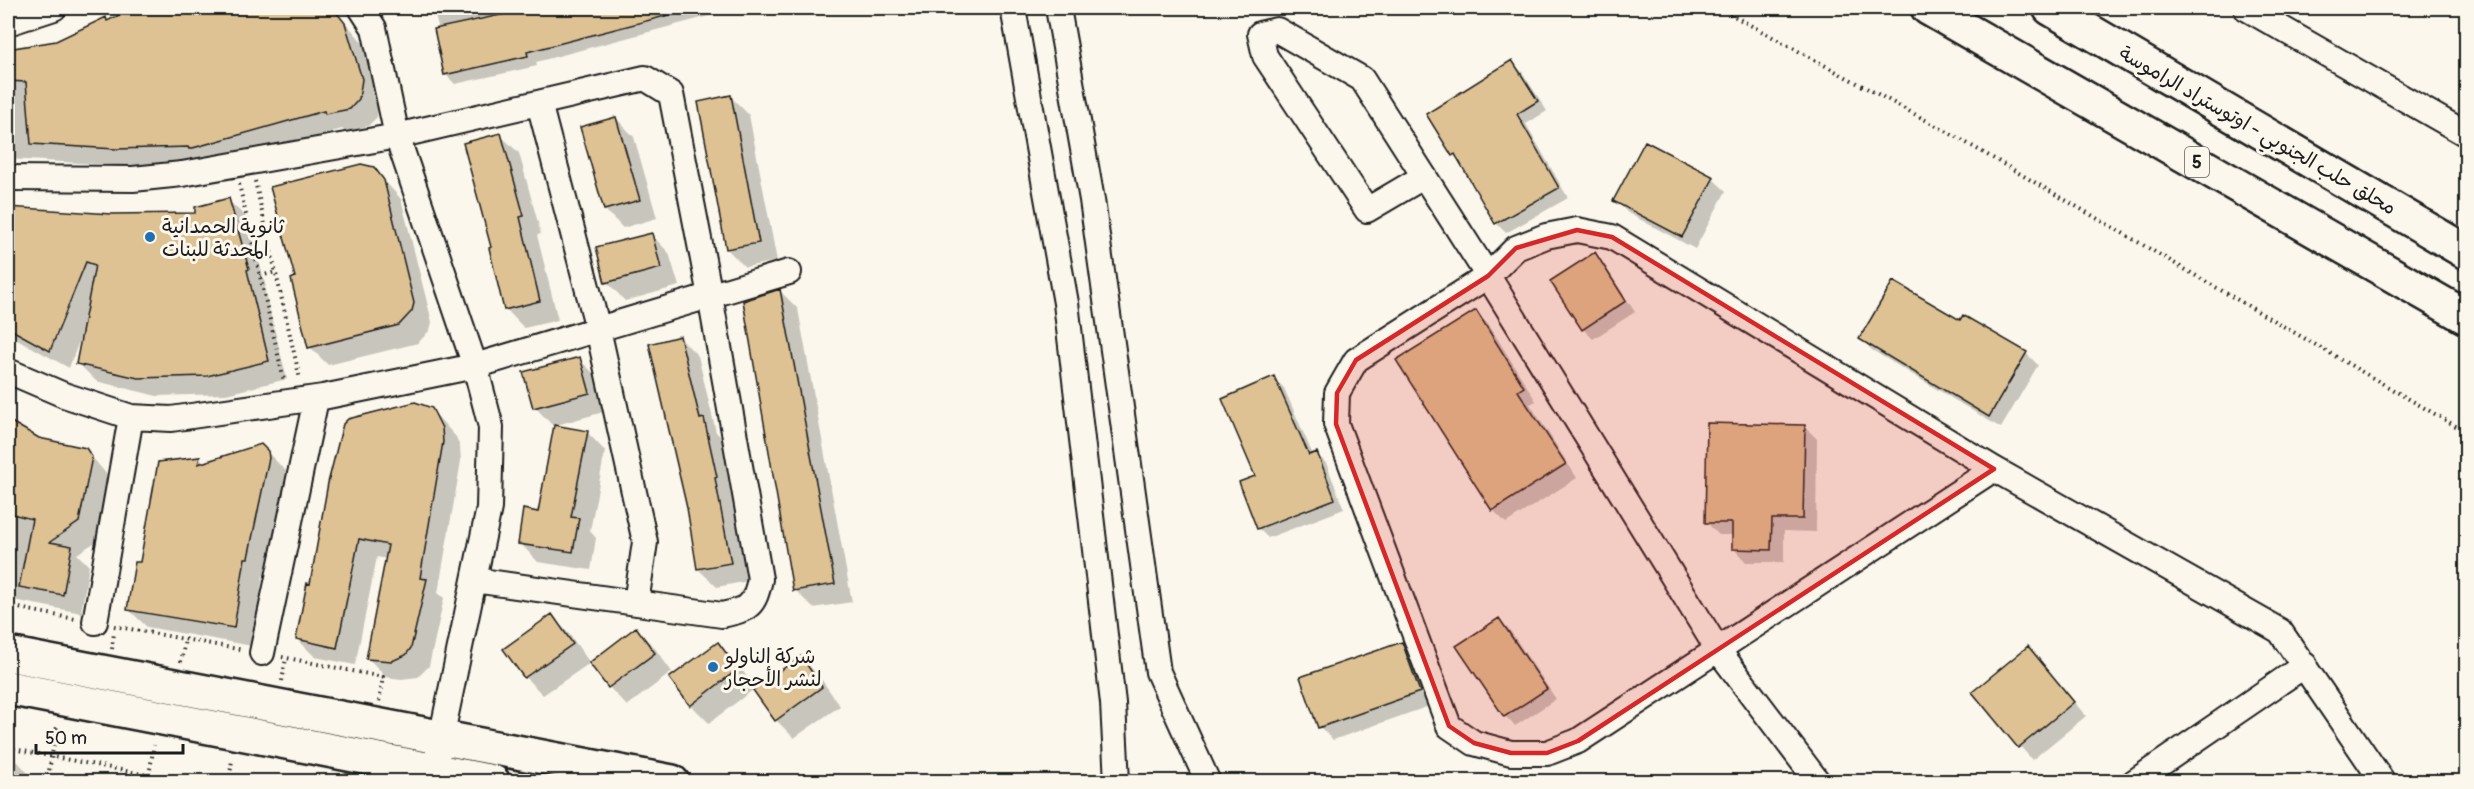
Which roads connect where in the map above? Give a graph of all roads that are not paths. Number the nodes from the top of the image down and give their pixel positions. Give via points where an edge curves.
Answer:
1 (54, 8) edge
2 (361, 8) edge
3 (1013, 8) edge
4 (1058, 8) edge
5 (1928, 8) edge
6 (2050, 8) edge
7 (2246, 8) edge
8 (8, 23) edge
9 (539, 103) junction
10 (2466, 134) edge
11 (397, 136) junction
12 (1423, 177) junction
13 (8, 178) edge
14 (2466, 252) edge
15 (789, 272) dead end
16 (1488, 276) junction
17 (710, 296) junction
18 (2466, 317) edge
19 (598, 329) junction
20 (475, 366) junction
21 (8, 371) edge
22 (303, 400) junction
23 (131, 417) junction
24 (1994, 469) junction
25 (474, 580) junction
26 (636, 603) junction
27 (90, 624) road end
28 (1718, 650) junction
29 (262, 653) road end
30 (8, 654) edge
31 (2305, 665) junction
32 (8, 688) edge
33 (441, 737) junction
34 (433, 776) edge
35 (493, 782) edge
36 (672, 782) edge
37 (1117, 782) edge
38 (1208, 782) edge
39 (1818, 782) edge
40 (2134, 782) edge
41 (2383, 782) edge

1 - 8 street
2 - 11 street via 374,28
3 - 37 street via 1066,303 1113,703
4 - 38 street via 1092,200 1158,672
5 - 18 main road, 5
6 - 14 main road, محلق حلب الجنوبي - اوتوستراد الراموسة
7 - 10 street
9 - 11 street
9 - 17 street via 645,78 670,94
9 - 19 street
11 - 13 street via 182,174 133,179
11 - 20 street
12 - 12 street via 1362,79 1277,30 1260,34 1265,57 1367,210
12 - 16 street
15 - 17 street
16 - 24 street via 1516,248 1546,236 1577,230 1612,237
16 - 28 street
16 - 28 street via 1356,360 1337,393 1336,424 1449,726 1474,742 1511,753 1547,753 1578,741
17 - 19 street
17 - 26 street via 760,579 755,599 742,610 722,615
19 - 20 street
19 - 26 street via 645,542
20 - 22 street
20 - 25 street via 491,427 489,508
21 - 23 street
22 - 23 street via 171,420
22 - 29 street
23 - 27 street
24 - 28 street
24 - 31 street via 2280,631
25 - 26 street
25 - 33 street
28 - 39 street
30 - 33 main road
31 - 40 street
31 - 41 street
32 - 34 main road
33 - 34 street
33 - 36 main road
34 - 35 main road

